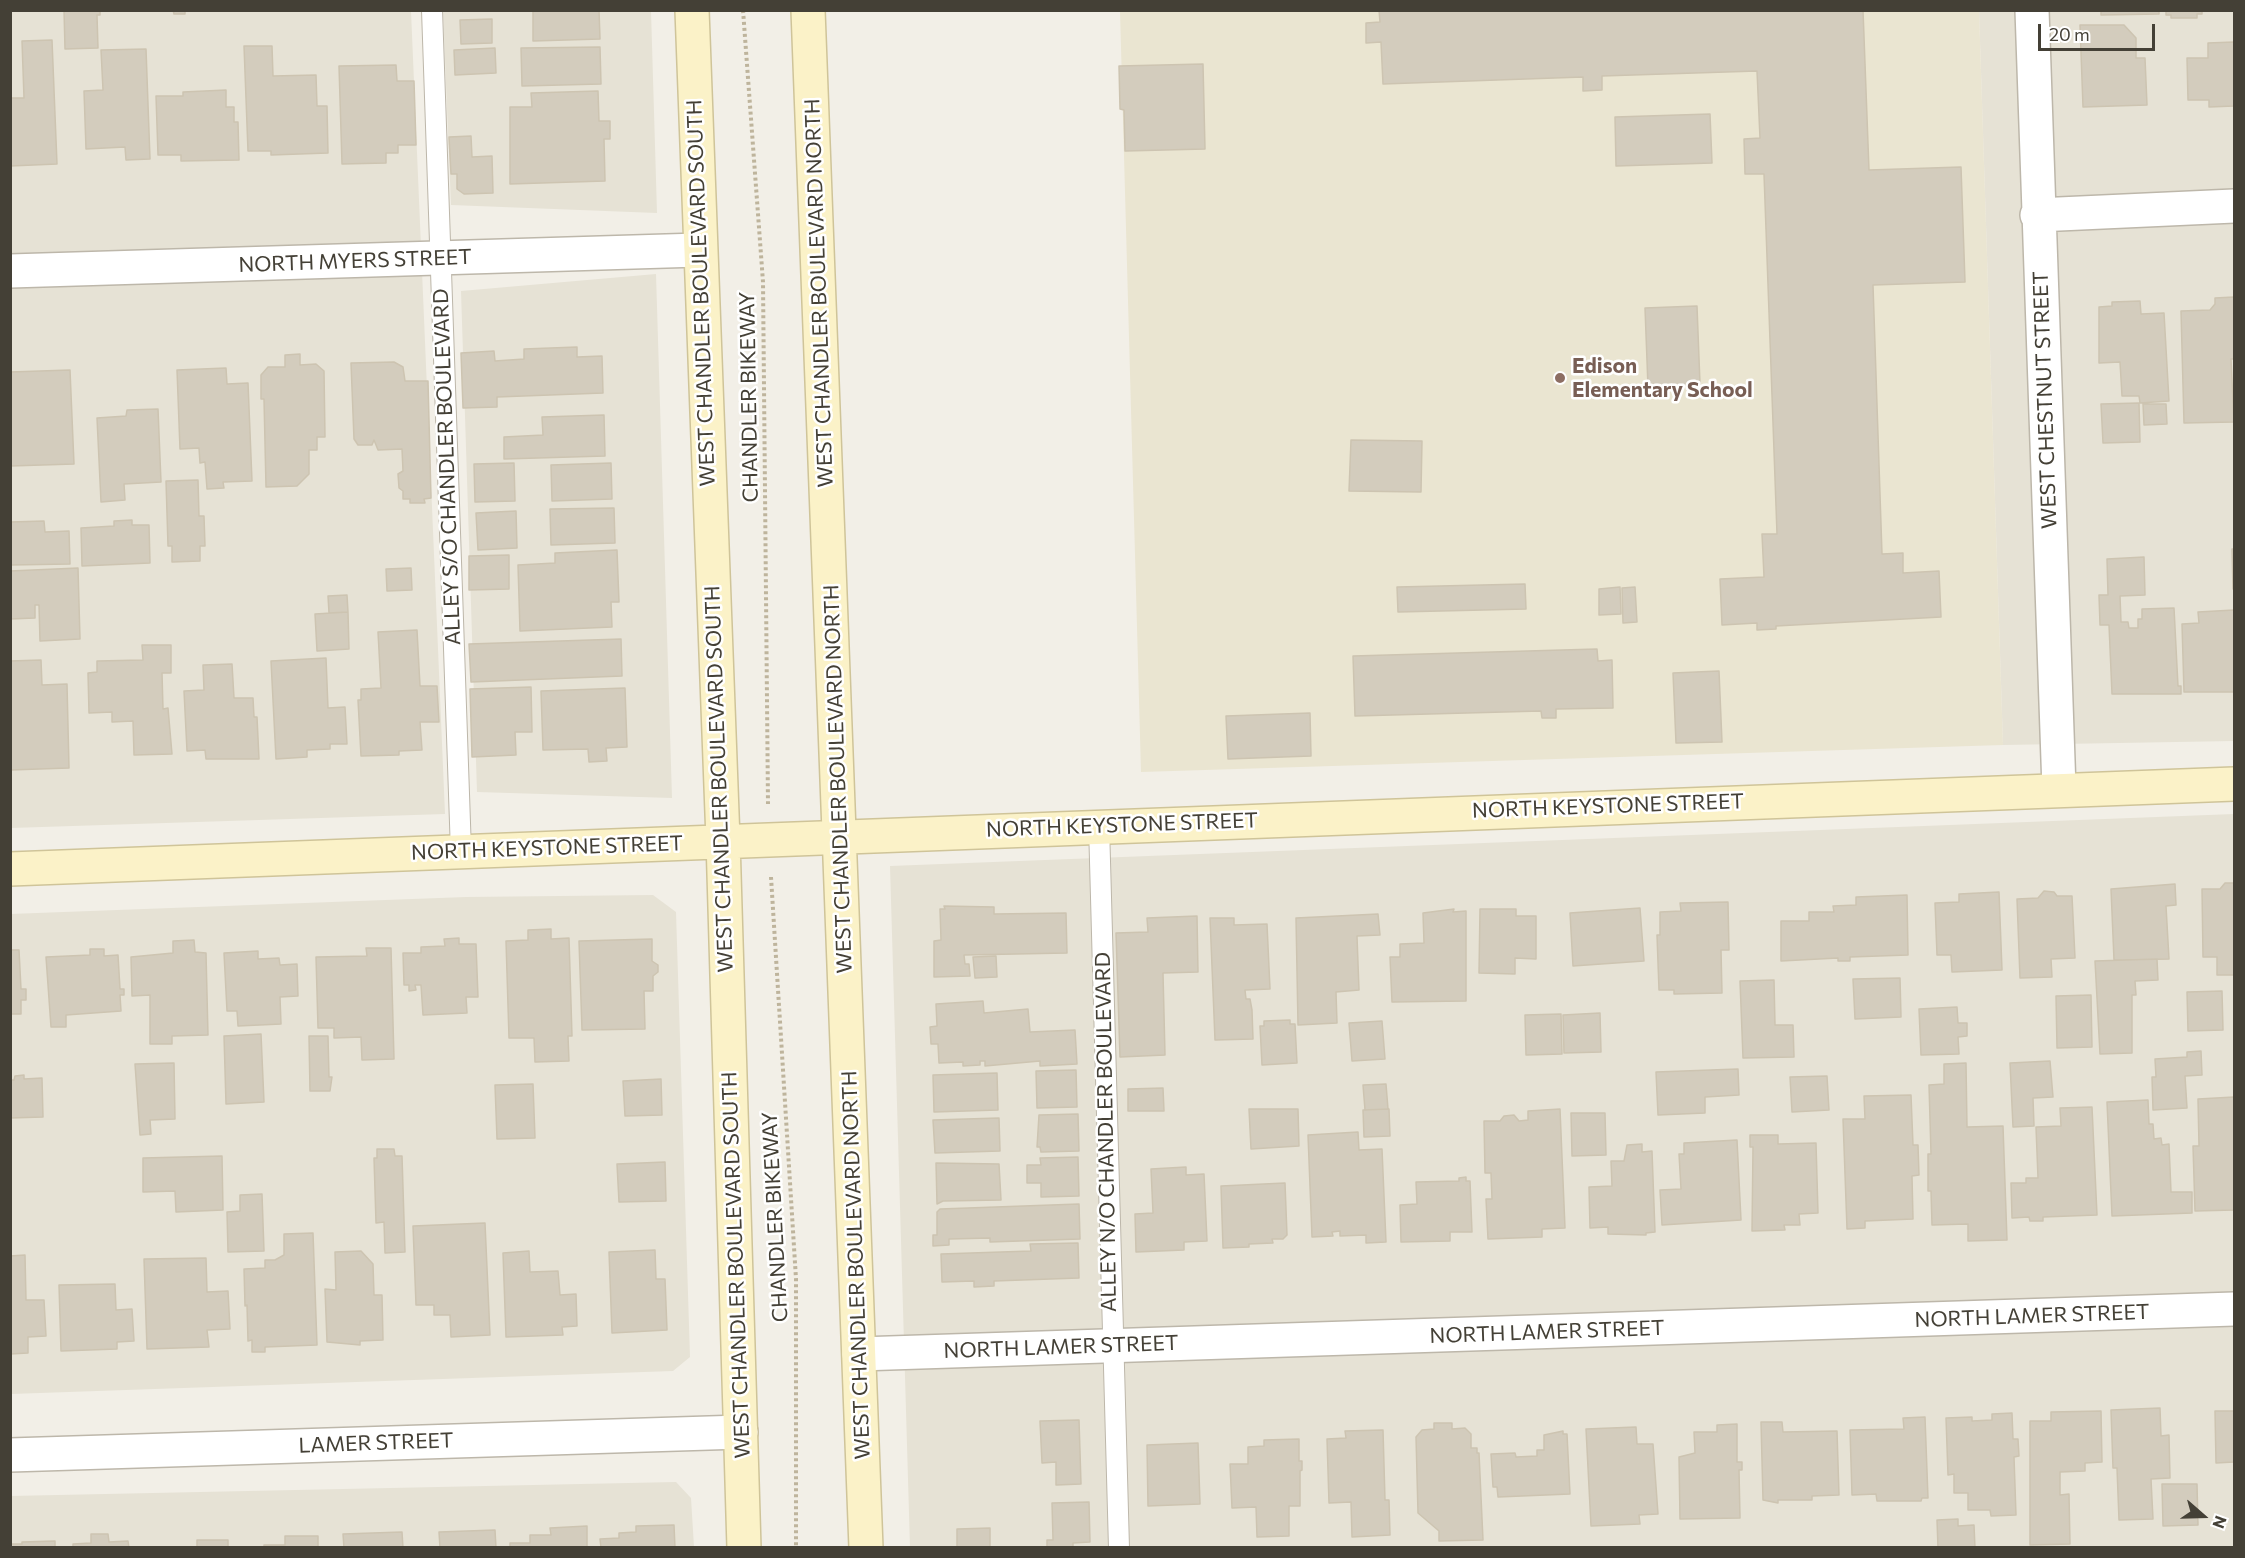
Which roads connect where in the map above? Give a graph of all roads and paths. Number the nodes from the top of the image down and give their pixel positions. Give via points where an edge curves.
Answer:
1 (432, 10) edge
2 (692, 10) edge
3 (743, 10) edge
4 (808, 10) edge
5 (2032, 10) edge
6 (2235, 206) edge
7 (2037, 215) junction
8 (699, 250) junction
9 (440, 258) junction
10 (10, 272) edge
11 (767, 784) dead end
12 (2235, 784) edge
13 (2059, 789) junction
14 (1099, 825) junction
15 (838, 837) junction
16 (723, 840) junction
17 (460, 852) junction
18 (10, 869) edge
19 (771, 885) dead end
20 (2235, 1309) edge
21 (1112, 1344) junction
22 (859, 1354) junction
23 (741, 1432) junction
24 (10, 1455) edge
25 (744, 1548) edge
26 (796, 1548) edge
27 (866, 1548) edge
28 (1119, 1548) edge

1 - 9 lane, ALLEY S/O CHANDLER BOULEVARD
2 - 8 main road, WEST CHANDLER BOULEVARD SOUTH
3 - 11 path, CHANDLER BIKEWAY via 763,282
4 - 15 main road, WEST CHANDLER BOULEVARD NORTH
5 - 7 street, WEST CHESTNUT STREET
6 - 7 street
7 - 13 street, WEST CHESTNUT STREET
8 - 9 street, NORTH MYERS STREET
8 - 16 main road, WEST CHANDLER BOULEVARD SOUTH
9 - 10 street, NORTH MYERS STREET
9 - 17 lane, ALLEY S/O CHANDLER BOULEVARD
12 - 13 main road, NORTH KEYSTONE STREET
13 - 14 main road, NORTH KEYSTONE STREET
14 - 15 main road, NORTH KEYSTONE STREET
14 - 21 lane, ALLEY N/O CHANDLER BOULEVARD
15 - 16 main road, NORTH KEYSTONE STREET
15 - 22 main road, WEST CHANDLER BOULEVARD NORTH
16 - 17 main road, NORTH KEYSTONE STREET
16 - 23 main road, WEST CHANDLER BOULEVARD SOUTH
17 - 18 main road, NORTH KEYSTONE STREET
19 - 26 path, CHANDLER BIKEWAY via 796,1279
20 - 21 street, NORTH LAMER STREET
21 - 22 street, NORTH LAMER STREET
21 - 28 lane, ALLEY N/O CHANDLER BOULEVARD
22 - 27 main road, WEST CHANDLER BOULEVARD NORTH
23 - 24 street, LAMER STREET
23 - 25 main road, WEST CHANDLER BOULEVARD SOUTH

